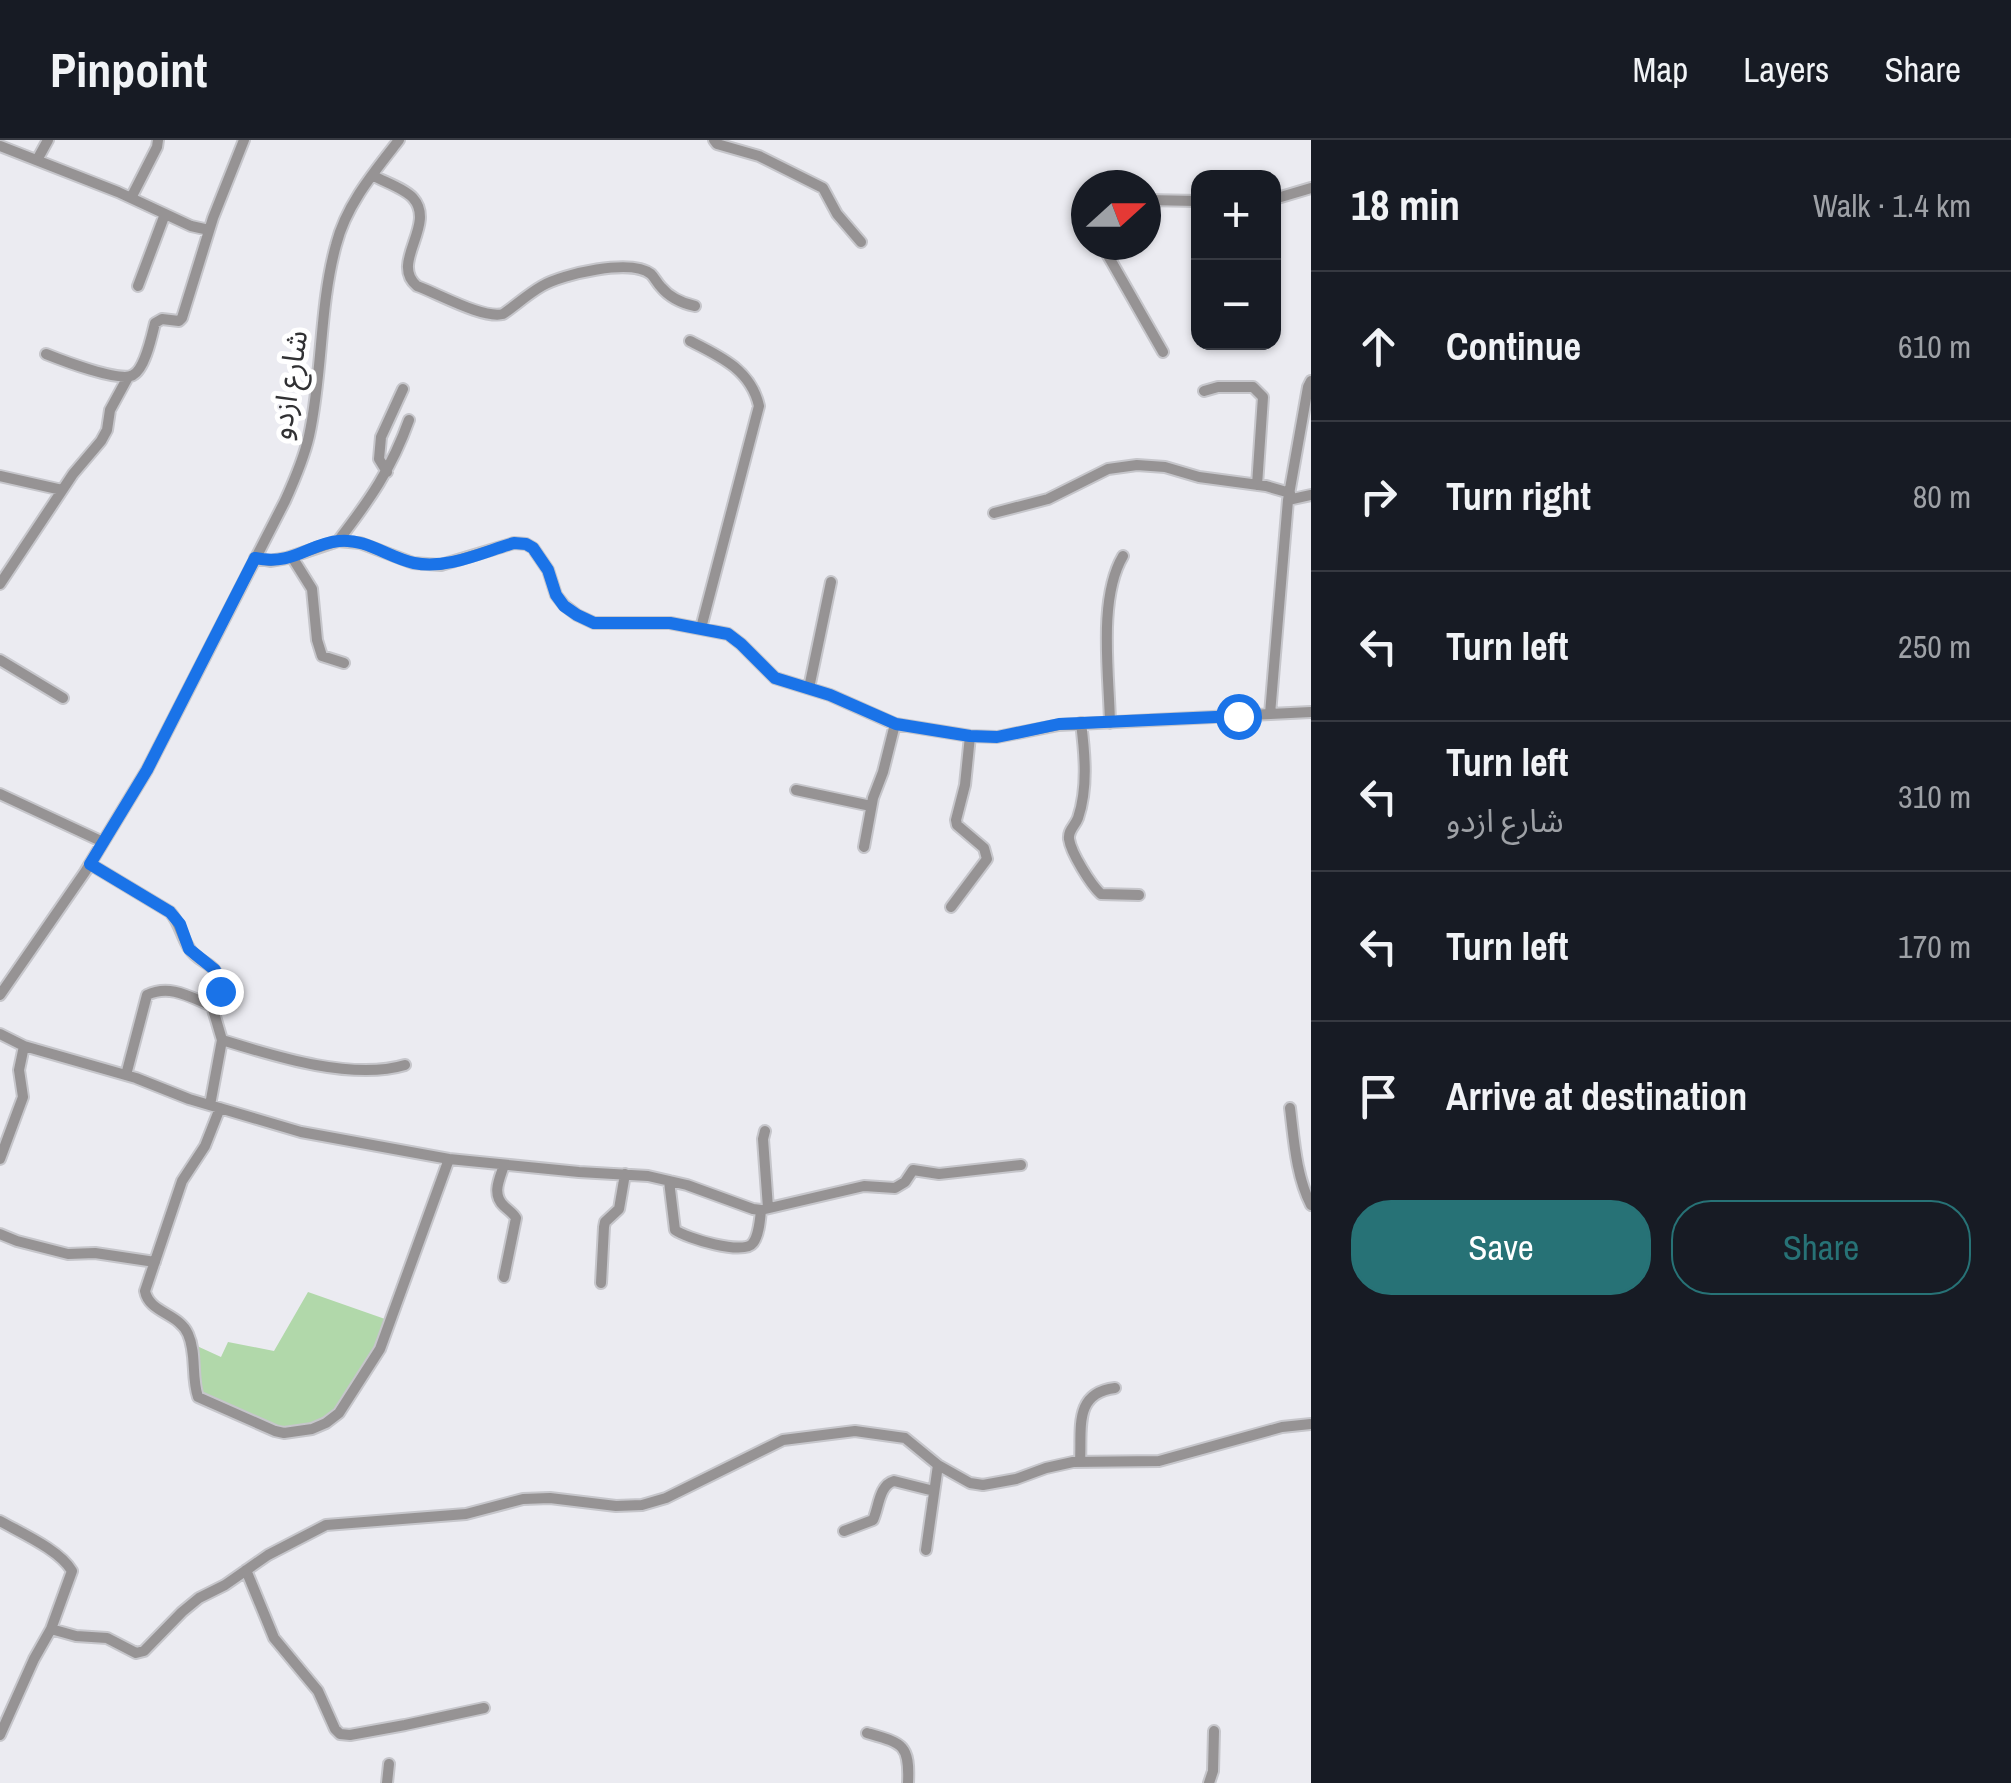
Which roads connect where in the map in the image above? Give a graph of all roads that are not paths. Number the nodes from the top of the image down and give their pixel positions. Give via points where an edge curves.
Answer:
1 (48, 140) edge
2 (158, 140) edge
3 (244, 140) edge
4 (399, 140) edge
5 (714, 140) edge
6 (0, 146) edge
7 (37, 160) junction
8 (372, 175) junction
9 (1311, 188) edge
10 (1281, 197) edge
11 (131, 198) junction
12 (1161, 200) edge
13 (1191, 201) edge
14 (166, 214) junction
15 (209, 230) junction
16 (861, 242) dead end
17 (1111, 260) edge
18 (138, 286) dead end
19 (695, 306) dead end
20 (690, 341) dead end
21 (1164, 352) dead end
22 (46, 354) dead end
23 (128, 377) junction
24 (1311, 381) edge
25 (403, 389) dead end
26 (1204, 390) dead end
27 (410, 420) dead end
28 (387, 472) junction
29 (0, 476) edge
30 (1257, 485) junction
31 (62, 490) junction
32 (1311, 494) edge
33 (1289, 496) junction
34 (994, 513) dead end
35 (338, 541) junction
36 (1123, 556) dead end
37 (292, 557) junction
38 (255, 558) junction
39 (830, 582) dead end
40 (0, 584) edge
41 (701, 628) junction
42 (0, 660) edge
43 (344, 663) dead end
44 (809, 688) junction
45 (62, 698) dead end
46 (1311, 712) edge
47 (1270, 714) junction
48 (1081, 723) junction
49 (1110, 723) junction
50 (896, 724) junction
51 (970, 736) junction
52 (796, 790) dead end
53 (0, 794) edge
54 (872, 806) junction
55 (103, 842) junction
56 (864, 847) dead end
57 (90, 864) junction
58 (1139, 895) dead end
59 (951, 907) dead end
60 (0, 995) edge
61 (212, 1006) junction
62 (0, 1034) edge
63 (222, 1040) junction
64 (24, 1046) junction
65 (405, 1065) dead end
66 (126, 1075) junction
67 (215, 1107) junction
68 (1290, 1108) dead end
69 (764, 1130) dead end
70 (0, 1159) edge
71 (449, 1159) junction
72 (504, 1164) junction
73 (1020, 1165) dead end
74 (625, 1174) junction
75 (669, 1181) junction
76 (1311, 1205) edge
77 (765, 1209) junction
78 (0, 1234) edge
79 (155, 1262) junction
80 (504, 1276) dead end
81 (601, 1283) dead end
82 (1115, 1388) dead end
83 (1311, 1424) edge
84 (1080, 1462) junction
85 (938, 1465) junction
86 (934, 1490) junction
87 (0, 1521) edge
88 (844, 1531) dead end
89 (926, 1550) dead end
90 (246, 1570) junction
91 (51, 1628) junction
92 (484, 1708) dead end
93 (1214, 1731) dead end
94 (867, 1733) dead end
95 (0, 1735) edge
96 (389, 1764) dead end
97 (387, 1783) edge
98 (908, 1783) edge
99 (1209, 1783) edge

1 - 7 street
2 - 11 street
3 - 15 street
4 - 8 street, شارع ازدو
5 - 16 street via 823,188
6 - 7 street
7 - 11 street
8 - 19 street via 404,191 420,209 408,264 411,282 471,308 496,316 556,279 620,268 650,273 672,297
8 - 38 street, شارع ازدو via 336,242 300,468
9 - 10 street
11 - 14 street
12 - 13 street
14 - 15 street
14 - 18 street
15 - 23 street via 182,318 155,322 142,365
17 - 21 street
20 - 41 street via 740,370 759,406
22 - 23 street
23 - 31 street via 101,441
24 - 33 street
25 - 28 street via 381,437 379,459
26 - 30 street via 1253,387 1263,397
27 - 28 street
28 - 35 street
29 - 31 street
30 - 33 street
30 - 34 street via 1137,465 1108,469 1048,499
31 - 40 street
32 - 33 street
33 - 47 street
35 - 37 street
35 - 41 street via 413,563 441,564 526,544 542,560 556,595 577,615 594,623
36 - 49 street via 1108,614
37 - 38 street
37 - 43 street via 312,589 322,656
38 - 55 street, شارع ازدو
39 - 44 street
41 - 44 street via 735,638 775,678
42 - 45 street
44 - 50 street
46 - 47 street
47 - 49 street
48 - 49 street
48 - 51 street
48 - 58 street via 1083,792 1069,842 1100,894
50 - 51 street
50 - 54 street
51 - 59 street via 956,820 987,854
52 - 54 street
53 - 55 street
54 - 56 street
55 - 57 street, شارع ازدو
57 - 60 street, شارع ازدو
57 - 61 street via 176,918 189,949 215,970 220,991
61 - 63 street
61 - 66 street via 166,990 147,996
62 - 64 street
63 - 65 street via 284,1059 357,1070
63 - 67 street
64 - 66 street
64 - 70 street via 22,1097
66 - 67 street
67 - 71 street via 301,1132
67 - 79 street
68 - 76 street
69 - 77 street
71 - 72 street
71 - 79 street via 380,1349 339,1412 312,1429 274,1431 198,1397 188,1332 147,1298
72 - 74 street
72 - 80 street via 496,1194 516,1218
73 - 77 street via 939,1174 918,1170 895,1188 864,1186
74 - 75 street
74 - 81 street via 619,1208 605,1222
75 - 77 street
75 - 77 street via 675,1230 692,1238 749,1247
78 - 79 street via 68,1254
82 - 84 street via 1086,1403
83 - 84 street via 1159,1460
84 - 85 street via 984,1485
85 - 86 street
85 - 90 street via 905,1438 889,1435 855,1431 783,1440 642,1505 523,1499 466,1514 342,1522
86 - 88 street via 890,1481 873,1520
86 - 89 street
87 - 91 street via 72,1571
90 - 91 street via 182,1612 144,1651
90 - 92 street via 274,1638 318,1691 340,1734
91 - 95 street
93 - 99 street
94 - 98 street via 903,1746
96 - 97 street

